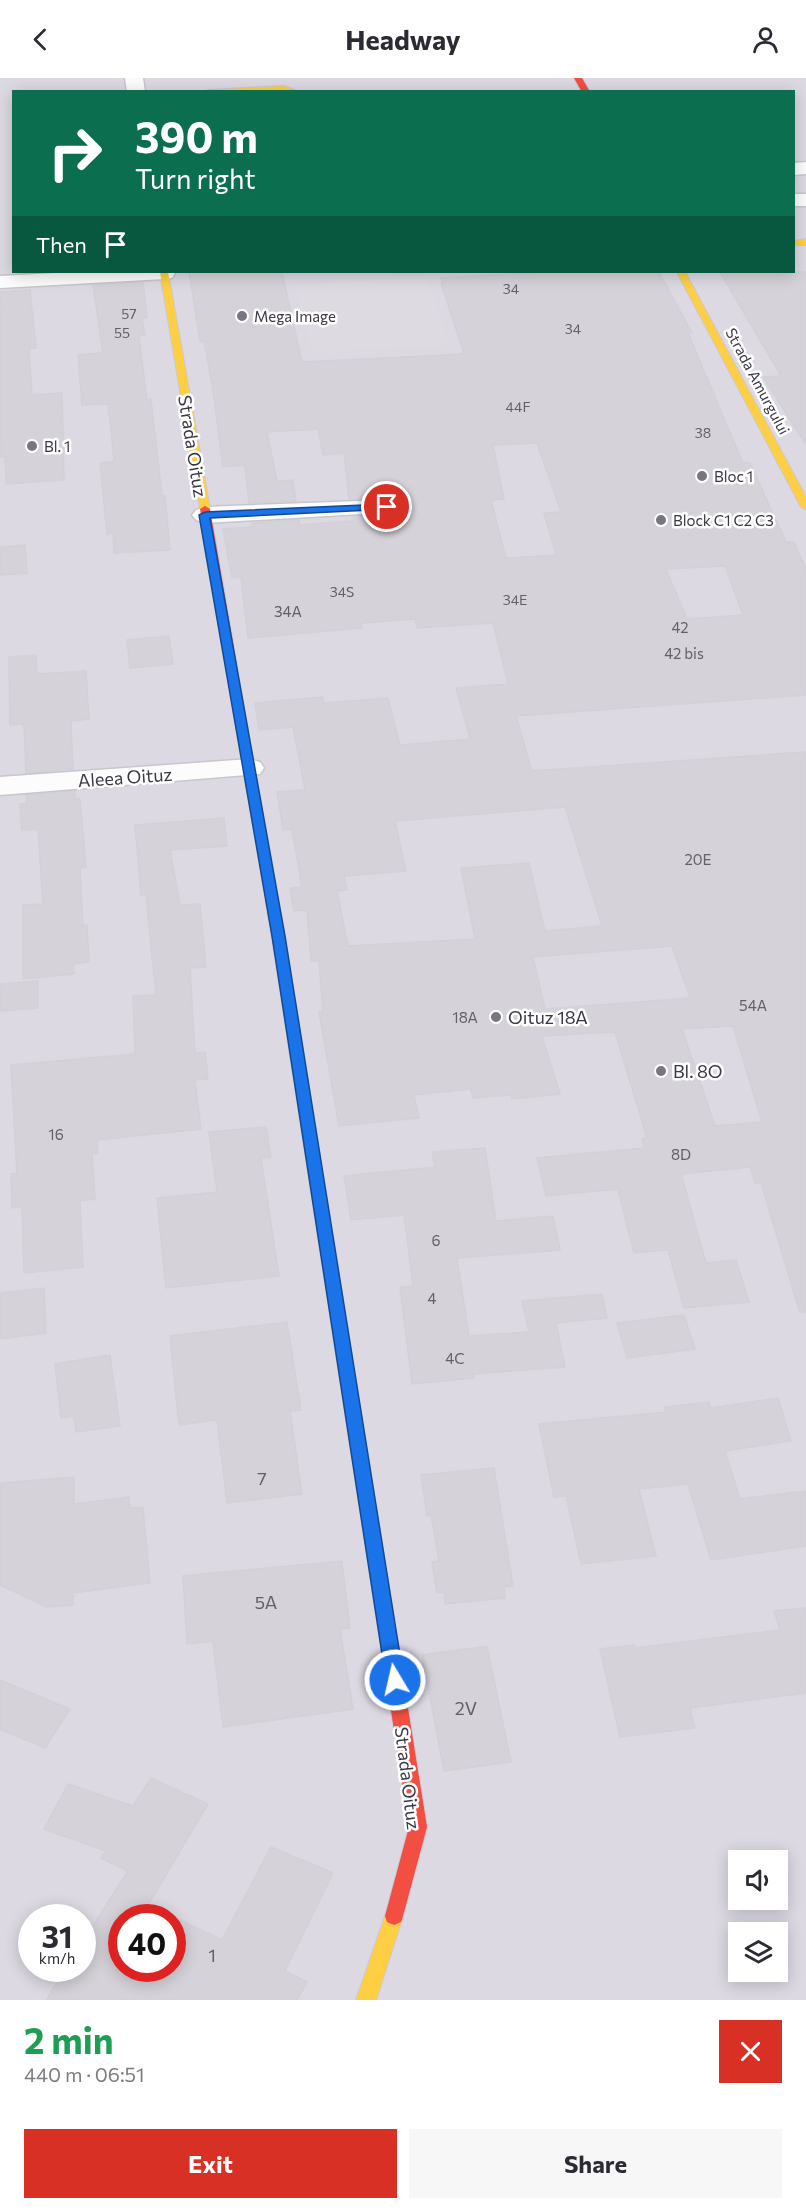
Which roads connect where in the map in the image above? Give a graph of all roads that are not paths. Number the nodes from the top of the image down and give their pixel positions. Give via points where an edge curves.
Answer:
1 (246, 90) edge
2 (290, 90) edge
3 (148, 273) edge
4 (164, 273) edge
5 (682, 273) edge
6 (0, 282) edge
7 (387, 507) dead end
8 (806, 507) edge
9 (205, 515) junction
10 (250, 768) junction
11 (0, 786) edge
12 (366, 2000) edge

1 - 2 street
3 - 6 street
4 - 9 street, Strada Oituz
5 - 8 street, Strada Amurgului
7 - 9 street
9 - 10 street, Strada Oituz
10 - 11 street, Aleea Oituz
10 - 12 street, Strada Oituz via 418,1827

